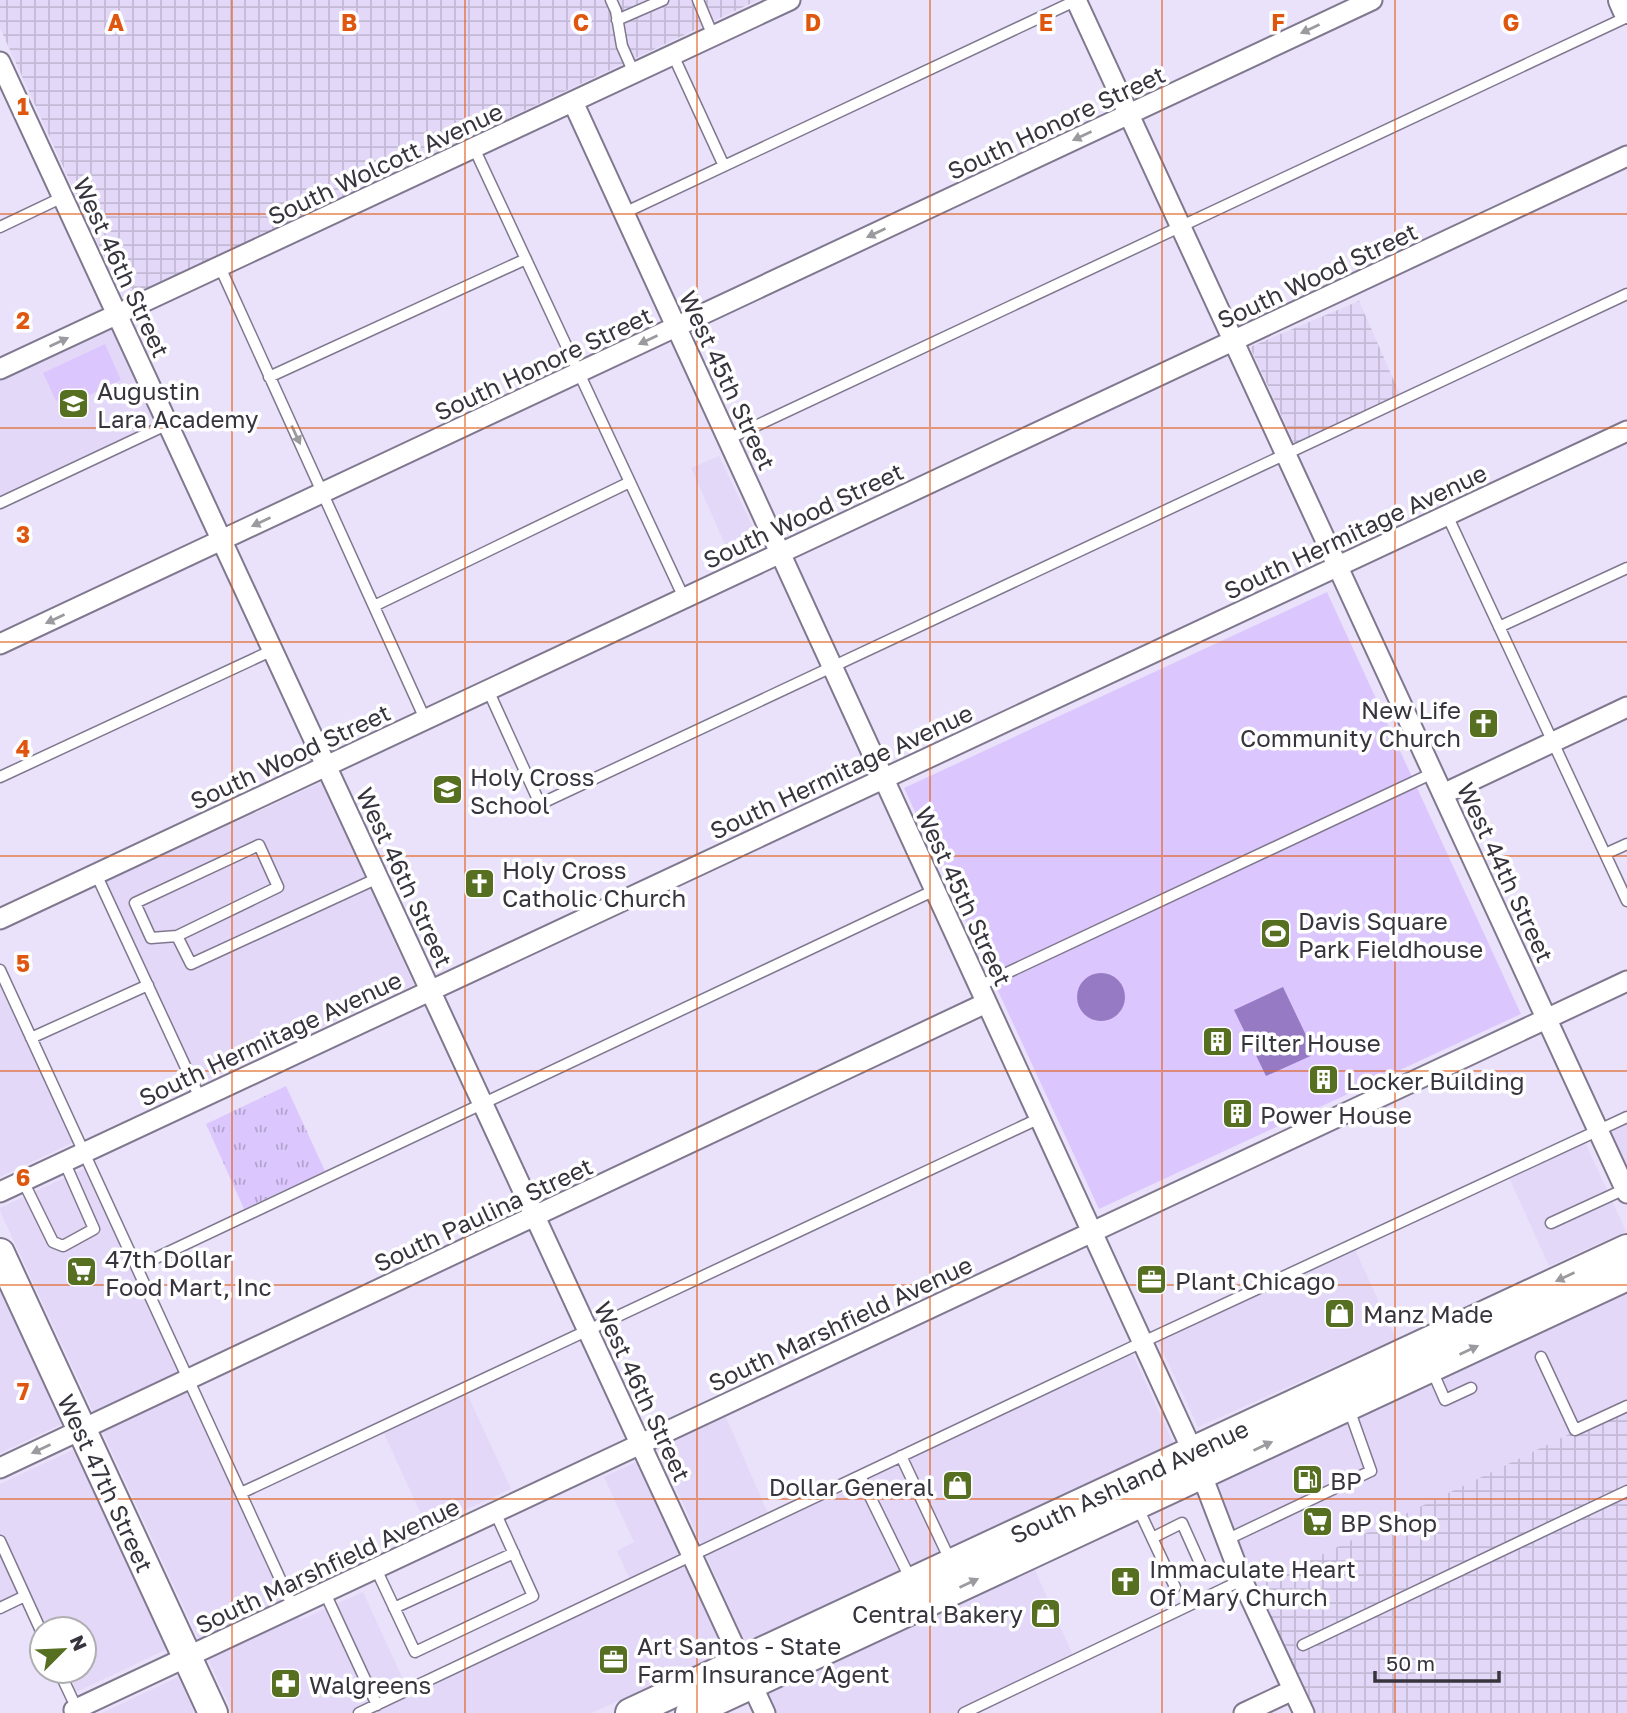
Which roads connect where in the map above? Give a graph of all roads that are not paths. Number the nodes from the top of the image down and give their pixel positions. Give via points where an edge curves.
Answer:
1 (611, 0) edge
2 (663, 0) edge
3 (698, 0) edge
4 (790, 0) edge
5 (1077, 0) edge
6 (1372, 0) edge
7 (1623, 0) edge
8 (1627, 9) edge
9 (1627, 18) edge
10 (617, 20) junction
11 (713, 36) junction
12 (673, 55) junction
13 (0, 62) edge
14 (634, 73) junction
15 (6, 88) edge
16 (573, 102) junction
17 (1129, 114) junction
18 (474, 148) junction
19 (1627, 156) edge
20 (724, 166) junction
21 (63, 197) junction
22 (624, 213) junction
23 (0, 227) edge
24 (1181, 227) junction
25 (526, 259) junction
26 (220, 267) junction
27 (1627, 294) edge
28 (117, 315) junction
29 (676, 327) junction
30 (1234, 341) junction
31 (0, 369) edge
32 (579, 373) junction
33 (270, 377) junction
34 (168, 424) junction
35 (1627, 431) edge
36 (728, 439) junction
37 (1286, 454) junction
38 (630, 482) junction
39 (323, 493) junction
40 (0, 503) edge
41 (1447, 515) junction
42 (222, 541) junction
43 (780, 553) junction
44 (1338, 566) junction
45 (1627, 568) edge
46 (684, 598) junction
47 (374, 606) junction
48 (1499, 627) junction
49 (0, 645) edge
50 (273, 650) junction
51 (832, 667) junction
52 (488, 690) junction
53 (1627, 707) edge
54 (425, 719) junction
55 (1553, 742) junction
56 (326, 766) junction
57 (1433, 773) junction
58 (0, 778) edge
59 (883, 778) junction
60 (1443, 794) junction
61 (1627, 844) edge
62 (1605, 854) junction
63 (96, 874) junction
64 (378, 878) junction
65 (935, 891) junction
66 (1627, 901) edge
67 (0, 919) edge
68 (177, 936) junction
69 (0, 970) edge
70 (1627, 981) edge
71 (148, 985) junction
72 (430, 990) junction
73 (983, 994) junction
74 (1547, 1019) junction
75 (31, 1038) junction
76 (200, 1098) junction
77 (483, 1104) junction
78 (1627, 1117) edge
79 (1040, 1118) junction
80 (1598, 1131) junction
81 (84, 1152) junction
82 (65, 1161) junction
83 (23, 1181) junction
84 (1626, 1191) edge
85 (0, 1192) edge
86 (536, 1217) junction
87 (1551, 1223) dead end
88 (1092, 1232) junction
89 (1627, 1249) edge
90 (0, 1253) edge
91 (137, 1267) junction
92 (1627, 1276) edge
93 (587, 1329) junction
94 (1143, 1343) junction
95 (1541, 1357) dead end
96 (1430, 1368) junction
97 (189, 1380) junction
98 (1471, 1388) dead end
99 (1348, 1406) junction
100 (1627, 1406) edge
101 (82, 1430) junction
102 (641, 1443) junction
103 (901, 1456) junction
104 (1197, 1463) junction
105 (0, 1468) edge
106 (860, 1476) junction
107 (1627, 1491) edge
108 (241, 1493) junction
109 (1136, 1505) junction
110 (495, 1512) junction
111 (1152, 1538) junction
112 (1226, 1540) junction
113 (0, 1541) edge
114 (514, 1553) junction
115 (692, 1555) junction
116 (951, 1564) junction
117 (376, 1569) junction
118 (1205, 1572) dead end
119 (1242, 1580) junction
120 (912, 1582) junction
121 (1175, 1587) dead end
122 (325, 1593) junction
123 (25, 1596) junction
124 (293, 1607) junction
125 (0, 1608) edge
126 (394, 1608) junction
127 (34, 1615) edge
128 (1303, 1645) dead end
129 (187, 1658) junction
130 (747, 1673) junction
131 (65, 1685) edge
132 (1293, 1690) junction
133 (377, 1705) junction
134 (75, 1711) edge
135 (213, 1713) edge
136 (359, 1713) edge
137 (630, 1713) edge
138 (690, 1713) edge
139 (765, 1713) edge
140 (964, 1713) edge
141 (1244, 1713) edge
142 (1304, 1713) edge

1 - 10 lane
2 - 10 lane
3 - 11 lane
4 - 11 street, South Wolcott Avenue
5 - 17 street, West 44th Street
5 - 20 lane
6 -> 17 street, South Honore Street
7 - 8 main road
9 - 24 lane
10 - 14 lane
11 - 12 street, South Wolcott Avenue
12 - 14 street, South Wolcott Avenue
12 - 20 lane
13 - 15 street, West 46th Street
14 - 16 street, South Wolcott Avenue
15 - 21 street, West 46th Street
16 - 18 street, South Wolcott Avenue
16 - 22 street, West 45th Street
17 - 24 street, West 44th Street
17 -> 29 street, South Honore Street
18 - 25 lane
18 - 26 street, South Wolcott Avenue
19 - 30 street, South Wood Street
20 - 22 lane
21 - 23 lane
21 - 28 street, West 46th Street
22 - 29 street, West 45th Street
24 - 30 street, West 44th Street
24 - 36 lane
25 - 32 lane
25 - 33 lane
26 - 28 street, South Wolcott Avenue
26 - 33 lane
27 - 37 lane
31 -> 28 street, South Wolcott Avenue
28 - 34 street, West 46th Street
29 -> 32 street, South Honore Street
29 - 36 street, West 45th Street
30 - 37 street, West 44th Street
30 - 43 street, South Wood Street
32 - 38 lane
32 - 39 street, South Honore Street
33 -> 39 lane
34 - 40 lane
34 - 42 street, West 46th Street
35 - 41 street, South Hermitage Avenue
36 - 43 street, West 45th Street
37 - 44 street, West 44th Street
37 - 51 lane
38 - 46 lane
38 - 47 lane
39 -> 42 street, South Honore Street
39 - 47 lane
41 - 44 street, South Hermitage Avenue
41 - 48 lane
42 -> 49 street, South Honore Street
42 - 50 street, West 46th Street
43 - 46 street, South Wood Street
43 - 51 street, West 45th Street
44 - 57 street, West 44th Street
44 - 59 street, South Hermitage Avenue
45 - 48 lane
46 - 52 street, South Wood Street
47 - 54 lane
48 - 55 lane
50 - 56 street, West 46th Street
50 - 58 lane
51 - 52 lane via 540,804
51 - 59 street, West 45th Street
52 - 54 street, South Wood Street
53 - 55 street
54 - 56 street, South Wood Street
55 - 60 street
55 - 62 lane
56 - 63 street, South Wood Street
56 - 64 street, West 46th Street
57 - 60 street, West 44th Street
57 - 73 lane
59 - 65 street, West 45th Street
59 - 72 street, South Hermitage Avenue
60 - 74 street, West 44th Street
61 - 62 lane
62 - 66 lane
63 - 67 street, South Wood Street
63 - 71 lane
64 - 68 lane via 191,964
64 - 72 street, West 46th Street
65 - 73 street, West 45th Street
65 - 77 lane
68 - 68 lane via 278,887 259,845 135,903 151,938
69 - 75 lane
70 - 74 street, South Marshfield Avenue
71 - 75 lane
71 - 76 lane
72 - 76 street, South Hermitage Avenue
72 - 77 street, West 46th Street
73 - 79 street, West 45th Street
73 - 86 street, South Paulina Street
74 - 80 street, West 44th Street
74 - 88 street, South Marshfield Avenue
75 - 81 lane
76 - 81 street, South Hermitage Avenue
77 - 86 street, West 46th Street
77 - 91 lane
78 - 80 lane
79 - 88 street, West 45th Street
79 - 93 lane
80 - 84 street, West 44th Street
80 - 94 lane
81 - 82 street, South Hermitage Avenue
81 - 91 lane
82 - 83 street, South Hermitage Avenue
82 - 83 lane via 94,1230 63,1246 53,1242
83 - 85 street, South Hermitage Avenue
84 - 87 lane
86 - 93 street, West 46th Street
86 - 97 street, South Paulina Street
88 - 94 street, West 45th Street
88 - 102 street, South Marshfield Avenue
89 -> 104 main road, South Ashland Avenue
90 - 101 main road, West 47th Street
91 - 97 lane
96 -> 92 main road, South Ashland Avenue
93 - 102 street, West 46th Street
93 - 108 lane
94 - 103 lane
94 - 104 street, West 45th Street
95 - 100 lane via 1575,1430
96 - 98 lane via 1445,1400
96 - 99 main road, South Ashland Avenue
97 - 101 street, South Paulina Street
97 - 108 lane
104 -> 99 main road, South Ashland Avenue
99 - 112 lane via 1371,1471
101 -> 105 street, South Paulina Street
101 - 129 main road, West 47th Street
102 - 110 street, South Marshfield Avenue
102 - 115 street, West 46th Street
103 - 106 lane
103 - 116 lane
104 - 109 main road, South Ashland Avenue
104 - 112 street, West 45th Street
104 - 116 main road, South Ashland Avenue
106 - 115 lane
106 - 120 lane
107 - 128 lane
108 - 124 lane
109 - 111 lane
130 -> 109 main road, South Ashland Avenue
110 - 114 lane
110 - 117 street, South Marshfield Avenue
111 - 118 lane via 1182,1523
111 - 121 lane
112 - 119 street, West 45th Street
113 - 123 lane
114 - 126 lane
114 - 126 lane via 533,1596 415,1652
115 - 130 street, West 46th Street
115 - 133 lane
116 - 120 main road, South Ashland Avenue
117 - 122 street, South Marshfield Avenue
117 - 126 lane
119 - 132 street, West 45th Street
119 - 140 lane
120 - 130 main road, South Ashland Avenue
122 - 124 street, South Marshfield Avenue
122 - 133 lane
123 - 125 lane
123 - 127 lane
124 - 129 street, South Marshfield Avenue
129 - 134 street, South Marshfield Avenue
129 - 135 main road, West 47th Street
130 - 137 main road, South Ashland Avenue
130 - 138 main road, South Ashland Avenue
130 - 139 street, West 46th Street
131 - 134 lane
132 - 141 street
132 - 142 street, West 45th Street
133 - 136 lane

